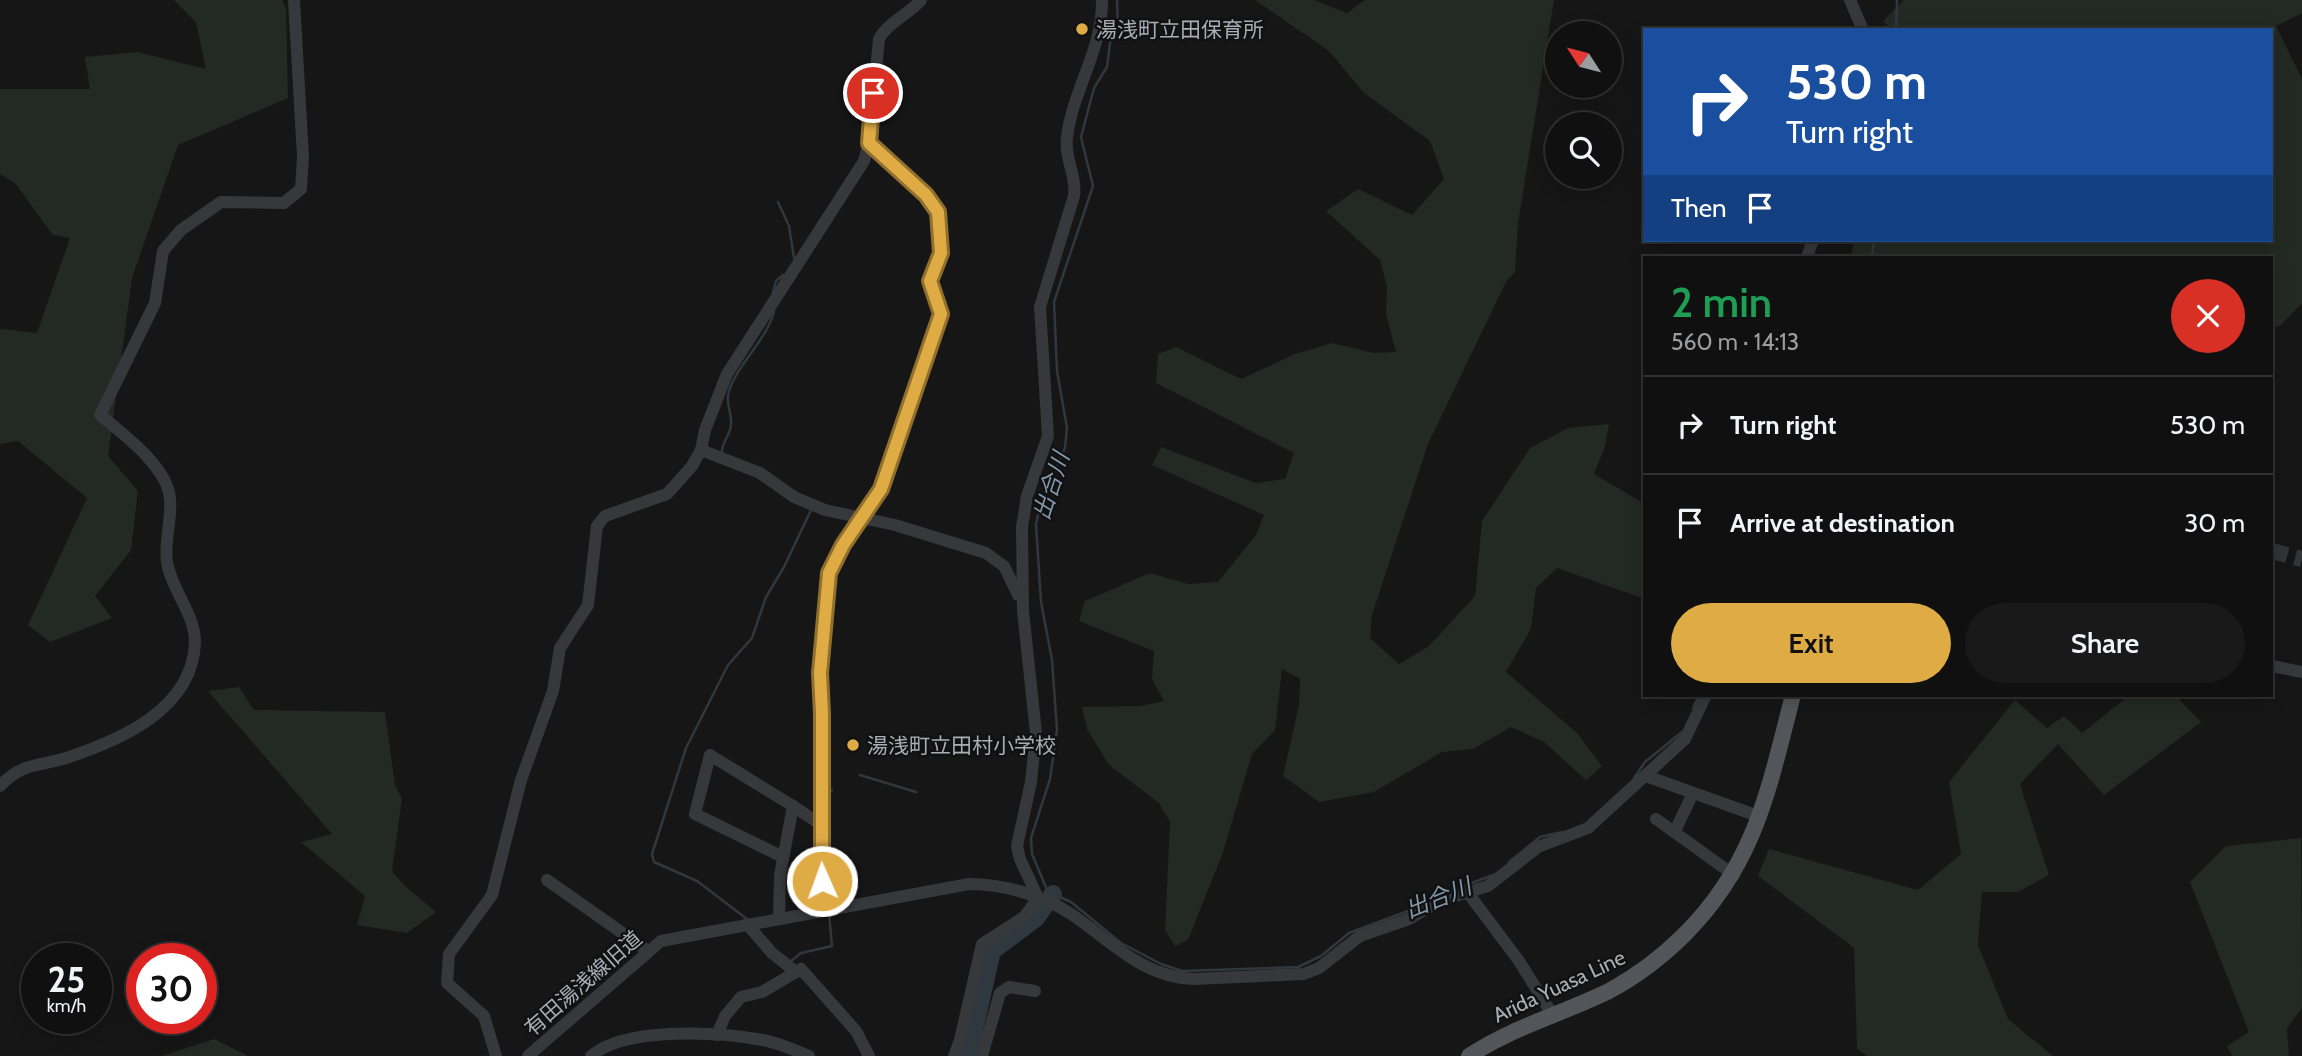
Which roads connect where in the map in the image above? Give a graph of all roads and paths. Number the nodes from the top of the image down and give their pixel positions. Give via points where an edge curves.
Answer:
1 (294, 0) edge
2 (921, 0) edge
3 (1102, 0) edge
4 (1850, 0) edge
5 (1862, 28) edge
6 (869, 143) junction
7 (701, 450) junction
8 (861, 518) junction
9 (1023, 611) junction
10 (2273, 666) edge
11 (2302, 672) edge
12 (1705, 697) edge
13 (1793, 697) edge
14 (1646, 776) junction
15 (0, 786) edge
16 (1693, 793) junction
17 (793, 806) junction
18 (1760, 817) junction
19 (1656, 819) dead end
20 (820, 824) junction
21 (1675, 831) junction
22 (783, 857) junction
23 (1734, 875) junction
24 (547, 880) dead end
25 (1468, 893) junction
26 (1038, 898) junction
27 (825, 909) junction
28 (779, 918) junction
29 (747, 924) junction
30 (648, 951) junction
31 (796, 972) junction
32 (1035, 991) dead end
33 (1552, 1014) junction
34 (717, 1035) junction
35 (496, 1056) edge
36 (528, 1056) edge
37 (591, 1056) edge
38 (809, 1056) edge
39 (869, 1056) edge
40 (954, 1056) edge
41 (982, 1056) edge
42 (1469, 1056) edge

1 - 15 street via 301,189 284,203 221,202 181,230 163,251 155,303 100,415 130,440 167,485 167,560 194,633 190,666 163,712 147,723 66,758 22,766
2 - 6 street via 879,39
3 - 9 street via 1101,27 1079,86 1067,139 1074,197 1040,307 1048,436 1023,515
4 - 5 street
6 - 7 street via 864,160 727,374
6 - 8 street via 926,195 938,212 941,253 930,281 941,314 881,489
7 - 8 street via 760,473 805,502
7 - 35 street via 667,494 599,521 588,605 560,648 553,691 521,780 492,895 449,954 447,983 484,1016
8 - 9 street via 995,557 1012,579
8 - 20 street via 836,556 828,583 820,673
9 - 26 street via 1036,733 1017,846
10 - 11 street
12 - 14 street, 有田湯浅線旧道 via 1690,734
13 - 18 main road, Arida Yuasa Line
14 - 16 street
14 - 25 street, 有田湯浅線旧道 via 1588,828 1538,847 1496,881
16 - 18 street
16 - 21 street
17 - 20 street
17 - 22 street
17 - 22 street via 710,754 695,814
18 - 23 main road, Arida Yuasa Line
19 - 21 street
20 - 27 street
21 - 23 street
22 - 28 street
23 - 33 main road, Arida Yuasa Line via 1707,912 1661,956 1608,991
24 - 30 street
25 - 26 street, 有田湯浅線旧道 via 1369,931 1304,974 1193,979 1135,960 1070,914
25 - 33 street
26 - 27 street, 有田湯浅線旧道 via 969,884
26 - 40 street via 1024,917 982,944
27 - 28 street, 有田湯浅線旧道
28 - 29 street, 有田湯浅線旧道
29 - 30 street, 有田湯浅線旧道 via 671,937
29 - 31 street via 772,954
30 - 36 street, 有田湯浅線旧道
31 - 34 street via 762,992 741,997
31 - 39 street via 801,969 856,1031
32 - 41 street via 1009,987 999,993
33 - 42 main road, Arida Yuasa Line via 1502,1035
34 - 37 street via 641,1037 609,1045
34 - 38 street via 766,1041

